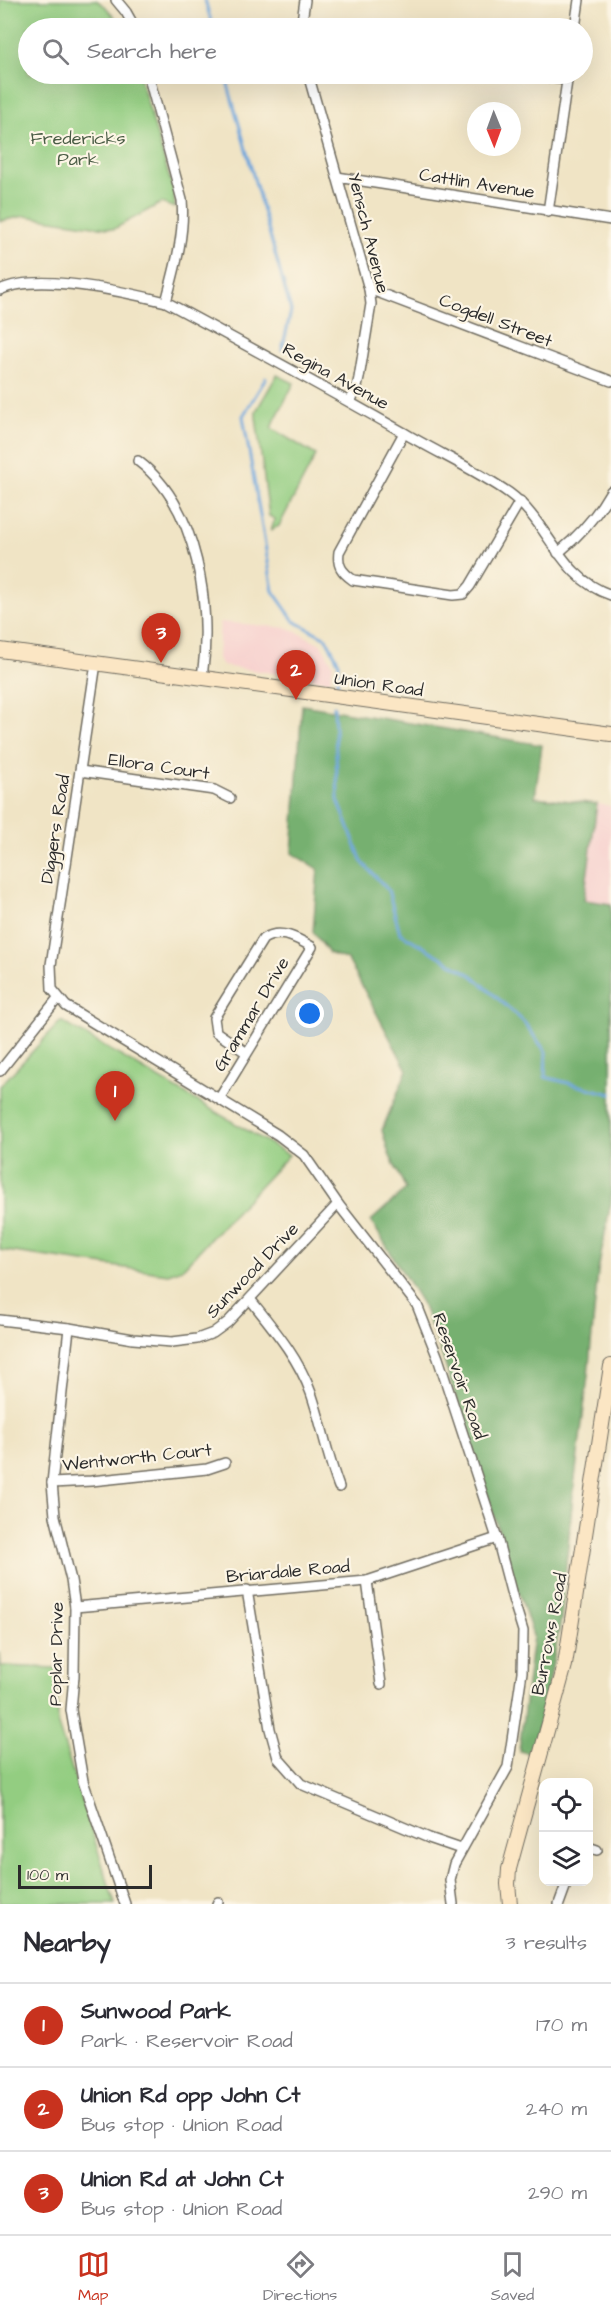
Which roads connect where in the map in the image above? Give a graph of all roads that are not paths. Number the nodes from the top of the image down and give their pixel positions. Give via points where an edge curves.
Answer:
1 (116, 0) edge
2 (304, 0) edge
3 (579, 0) edge
4 (129, 18) edge
5 (302, 18) edge
6 (576, 18) edge
7 (151, 84) edge
8 (311, 84) edge
9 (567, 84) edge
10 (337, 177) junction
11 (548, 212) junction
12 (611, 220) edge
13 (369, 289) junction
14 (0, 290) edge
15 (166, 302) junction
16 (611, 381) edge
17 (350, 402) junction
18 (404, 433) junction
19 (138, 461) dead end
20 (611, 491) edge
21 (520, 501) junction
22 (558, 553) junction
23 (611, 595) edge
24 (0, 650) edge
25 (96, 663) junction
26 (202, 678) junction
27 (611, 734) edge
28 (80, 771) junction
29 (231, 798) dead end
30 (58, 998) junction
31 (247, 1053) junction
32 (0, 1071) edge
33 (219, 1099) junction
34 (338, 1204) junction
35 (250, 1299) junction
36 (0, 1320) edge
37 (69, 1328) junction
38 (611, 1366) edge
39 (605, 1446) edge
40 (225, 1463) dead end
41 (52, 1483) junction
42 (339, 1487) dead end
43 (497, 1538) junction
44 (367, 1581) junction
45 (248, 1590) junction
46 (75, 1607) junction
47 (381, 1684) dead end
48 (461, 1849) junction
49 (565, 1886) edge
50 (125, 1904) edge
51 (453, 1904) edge
52 (510, 1904) edge
53 (559, 1904) edge

1 - 4 street
2 - 5 street
3 - 6 street
7 - 15 street via 183,213
8 - 10 street, Yensch Avenue
9 - 11 street
10 - 11 street, Cattlin Avenue
10 - 13 street, Yensch Avenue
11 - 12 street, Cattlin Avenue
13 - 16 street, Cogdell Street
13 - 17 street, Yensch Avenue via 359,378
14 - 15 street, Regina Avenue via 41,281
15 - 17 street, Regina Avenue
17 - 18 street, Regina Avenue
18 - 21 street, Regina Avenue
18 - 21 street via 339,552 337,564 353,580 463,594
19 - 26 street via 153,472 171,496 199,572 206,615
20 - 22 street via 598,514
21 - 22 street, Regina Avenue
22 - 23 street, Regina Avenue via 576,574
24 - 25 main road, Union Road
25 - 26 main road, Union Road
25 - 28 street, Diggers Road
26 - 27 main road, Union Road
28 - 29 street, Ellora Court via 214,790
28 - 30 street, Diggers Road via 51,965 52,989
30 - 32 street
30 - 33 street, Reservoir Road
31 - 31 street, Grammar Drive via 216,1032 214,1018 263,939 269,935 294,936 312,947
31 - 33 street, Grammar Drive
33 - 34 street, Reservoir Road via 304,1155
34 - 35 street, Sunwood Drive
34 - 43 street, Reservoir Road via 417,1305
35 - 37 street, Sunwood Drive via 228,1322 197,1339 155,1341
35 - 42 street via 288,1348 310,1391
36 - 37 street, Sunwood Drive
37 - 41 street, Poplar Drive
38 - 39 main road, Burrows Road
39 - 52 main road, Burrows Road via 565,1665 509,1869
40 - 41 street, Wentworth Court via 207,1469
41 - 46 street, Poplar Drive via 55,1516
43 - 44 street, Briardale Road
43 - 48 street, Reservoir Road via 523,1631 522,1672 508,1767
44 - 45 street, Briardale Road
44 - 47 street
45 - 46 street, Briardale Road
45 - 48 street via 278,1758 301,1784
46 - 50 street, Poplar Drive via 71,1710 83,1781
48 - 51 street, Reservoir Road via 450,1880
49 - 53 street

